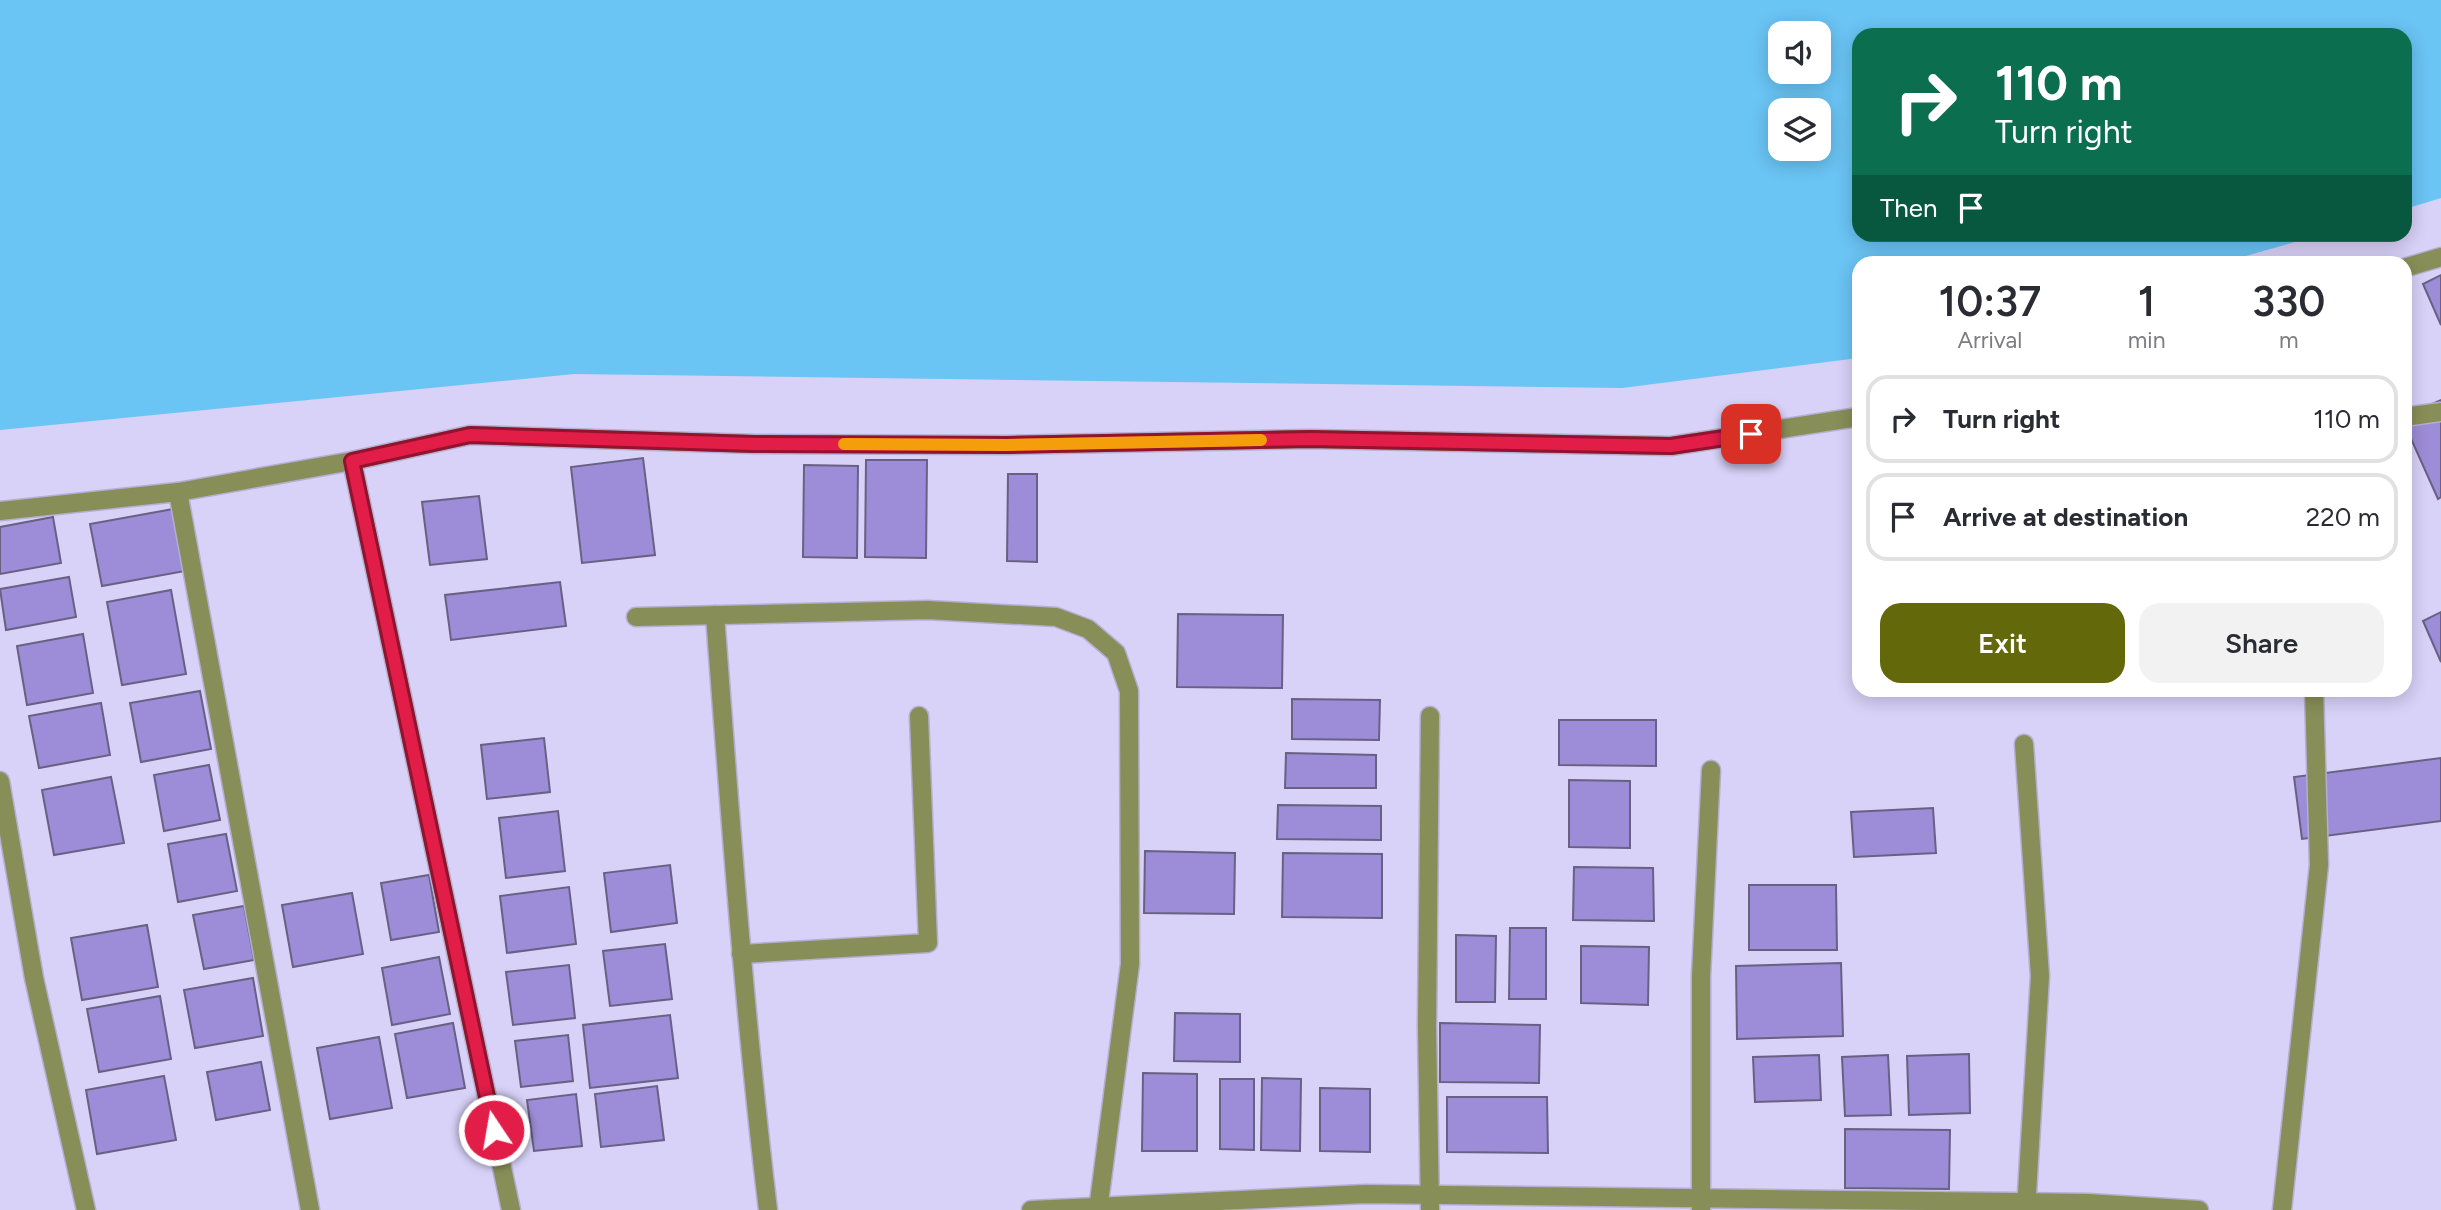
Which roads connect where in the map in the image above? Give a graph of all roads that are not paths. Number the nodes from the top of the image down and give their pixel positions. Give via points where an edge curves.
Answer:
1 (2441, 257) edge
2 (2412, 266) edge
3 (2441, 412) edge
4 (2412, 416) edge
5 (1852, 419) edge
6 (352, 461) junction
7 (178, 492) junction
8 (0, 511) edge
9 (715, 615) junction
10 (636, 617) dead end
11 (2314, 697) edge
12 (919, 716) dead end
13 (1430, 716) dead end
14 (2024, 744) dead end
15 (1710, 770) dead end
16 (0, 781) edge
17 (741, 954) junction
18 (1431, 1202) edge
19 (1701, 1204) edge
20 (2026, 1206) edge
21 (1098, 1208) edge
22 (86, 1210) edge
23 (310, 1210) edge
24 (511, 1210) edge
25 (768, 1210) edge
26 (1031, 1210) edge
27 (2199, 1210) edge
28 (2282, 1210) edge

1 - 2 street
3 - 4 street
5 - 6 street via 1671,446 1310,439 754,444 470,435
6 - 7 street
6 - 24 street
7 - 8 street
7 - 23 street
9 - 10 street
9 - 17 street
9 - 21 street via 927,610 1056,617 1088,629 1116,653 1129,691 1130,964
11 - 28 street via 2319,865
12 - 17 street via 928,943
13 - 18 street via 1427,1026
14 - 20 street via 2040,976
15 - 19 street via 1701,976
16 - 22 street via 34,978
17 - 25 street
18 - 19 street
18 - 21 street via 1365,1194
19 - 20 street
20 - 27 street via 2088,1203
21 - 26 street

